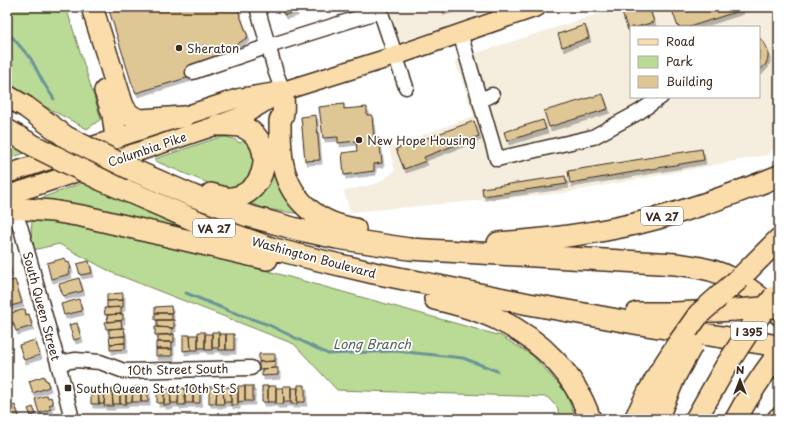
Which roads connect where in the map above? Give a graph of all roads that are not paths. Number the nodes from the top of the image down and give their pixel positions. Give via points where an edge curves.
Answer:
1 (78, 7) edge
2 (92, 7) edge
3 (257, 7) edge
4 (537, 7) edge
5 (380, 9) edge
6 (500, 13) edge
7 (460, 34) junction
8 (269, 46) junction
9 (395, 56) junction
10 (193, 72) dead end
11 (406, 87) dead end
12 (283, 91) junction
13 (492, 95) dead end
14 (7, 96) edge
15 (660, 98) edge
16 (479, 100) junction
17 (7, 105) edge
18 (184, 117) junction
19 (218, 125) junction
20 (7, 130) edge
21 (66, 137) junction
22 (116, 138) junction
23 (133, 170) junction
24 (7, 174) edge
25 (779, 176) edge
26 (8, 200) edge
27 (356, 240) junction
28 (517, 242) junction
29 (774, 244) edge
30 (331, 263) junction
31 (374, 273) junction
32 (778, 302) edge
33 (568, 311) junction
34 (778, 348) edge
35 (58, 363) junction
36 (251, 368) dead end
37 (667, 375) junction
38 (72, 419) edge
39 (590, 419) edge
40 (635, 419) edge
41 (657, 419) edge
42 (696, 419) edge
43 (736, 419) edge

1 - 22 highway via 111,109
2 - 18 highway via 126,111 141,120
3 - 8 street
4 - 6 main road, Columbia Pike
5 - 8 street
5 - 9 street
6 - 7 main road, Columbia Pike
7 - 9 main road, Columbia Pike
7 - 16 street
8 - 10 street
8 - 12 street
9 - 11 street
9 - 12 main road, Columbia Pike
12 - 18 main road, Columbia Pike via 239,98
12 - 19 main road, Columbia Pike via 242,116
12 - 28 highway via 283,114 280,120 283,167 293,192 303,205 318,216 334,224 361,230
13 - 16 street
14 - 21 highway
15 - 16 street via 593,137 497,159
17 - 21 highway, Washington Boulevard / VA 27
18 - 22 main road, Columbia Pike
19 - 23 highway via 245,128 257,138 262,147 264,168 260,178 243,195 222,197
19 - 26 main road, Columbia Pike via 38,186
20 - 30 highway, Washington Boulevard / VA 27, bridge via 102,180 174,212 271,248
21 - 23 highway, Washington Boulevard / VA 27, bridge
22 - 24 main road, Columbia Pike
23 - 27 highway, Washington Boulevard / VA 27 via 246,215 300,230
25 - 28 highway, VA 27 via 686,209 624,226 566,237
26 - 30 highway via 286,264
26 - 35 street, South Queen Street via 21,229
27 - 28 highway, VA 27 via 440,245
27 - 32 highway via 409,249 676,264 722,274 743,285 777,311
29 - 37 highway, bridge via 740,278 690,349
30 - 31 highway, Washington Boulevard / VA 27
31 - 33 highway, Washington Boulevard / VA 27
31 - 39 highway via 421,296 463,306 516,329 552,357 580,396
32 - 33 highway, VA 27, bridge via 735,310 675,313
32 - 42 highway, I 395, bridge via 752,326
33 - 34 highway
34 - 43 highway
35 - 36 street, 10th Street South via 76,360 100,362 124,371
35 - 38 street, South Queen Street
37 - 40 highway via 648,393
37 - 41 highway

